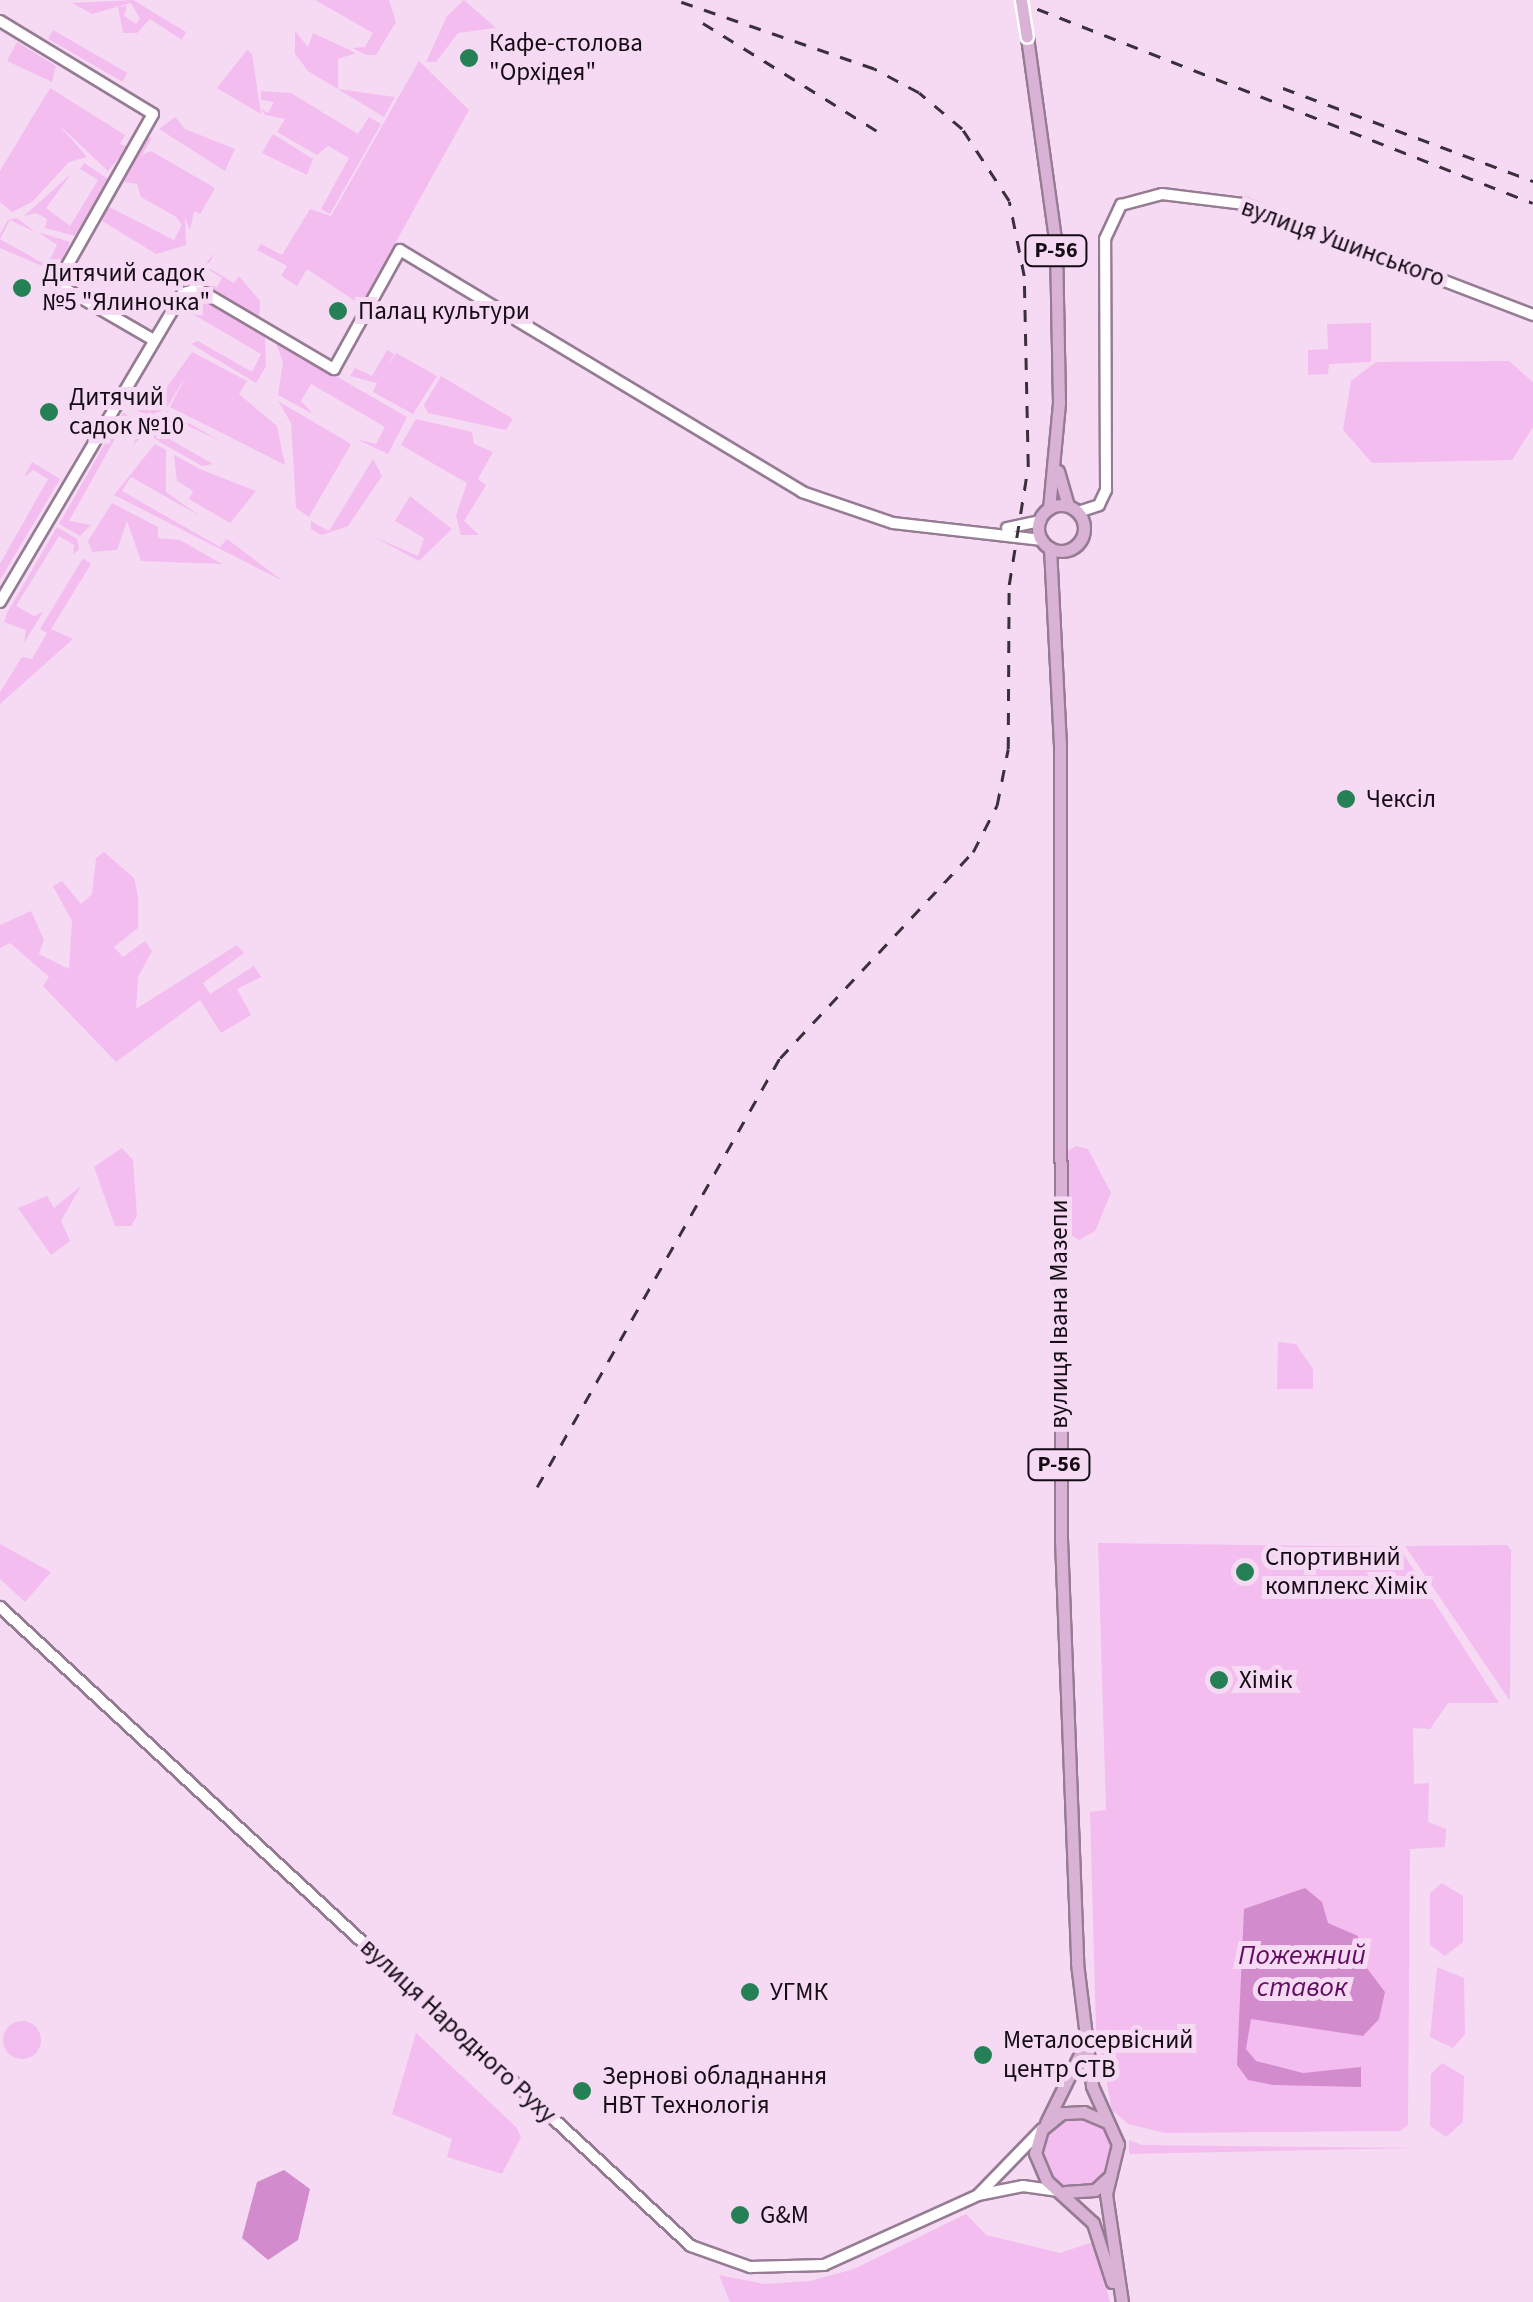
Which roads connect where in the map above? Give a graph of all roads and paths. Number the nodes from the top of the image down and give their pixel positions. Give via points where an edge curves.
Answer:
1 (1021, 0) edge
2 (0, 21) edge
3 (1533, 315) edge
4 (152, 340) junction
5 (1056, 467) junction
6 (1049, 509) junction
7 (1073, 509) junction
8 (1040, 521) junction
9 (1001, 529) junction
10 (1046, 544) junction
11 (1067, 550) junction
12 (1058, 583) junction
13 (0, 602) edge
14 (0, 1608) edge
15 (1084, 2046) junction
16 (1107, 2122) junction
17 (1042, 2129) junction
18 (1113, 2173) junction
19 (1063, 2192) junction
20 (978, 2195) junction
21 (1120, 2302) edge

1 - 5 main road, Р-56, bridge via 1056,246
2 - 4 street via 152,114 57,284
3 - 7 street, вулиця Ушинського via 1244,204 1190,195 1138,198 1116,208 1104,239 1106,490 1099,505
4 - 9 street via 190,288 334,369 400,250 802,492 892,523
4 - 13 street
5 - 6 main road, Р-56
5 - 7 main road, Р-56
6 - 7 main road
6 - 8 main road, Р-56
7 - 11 main road, вулиця Івана Мазепи / Р-56 via 1082,536
8 - 9 street
8 - 10 main road, вулиця Івана Мазепи / Р-56
9 - 10 street
10 - 11 main road
10 - 12 main road, вулиця Івана Мазепи / Р-56
11 - 12 main road, вулиця Івана Мазепи / Р-56
12 - 15 main road, вулиця Івана Мазепи / Р-56 via 1060,1539
14 - 20 street, вулиця Народного Руху via 691,2246 750,2267 824,2265
15 - 16 main road, вулиця Івана Мазепи / Р-56
15 - 17 main road, вулиця Івана Мазепи / Р-56
16 - 17 main road via 1068,2111
16 - 18 main road, Р-56 via 1118,2144
17 - 19 main road, Р-56 via 1036,2162
17 - 20 street, вулиця Народного Руху
18 - 19 main road via 1095,2190
18 - 21 main road, Р-56 via 1106,2211
19 - 20 street, вулиця Народного Руху via 1016,2187
19 - 21 main road, Р-56 via 1092,2223

